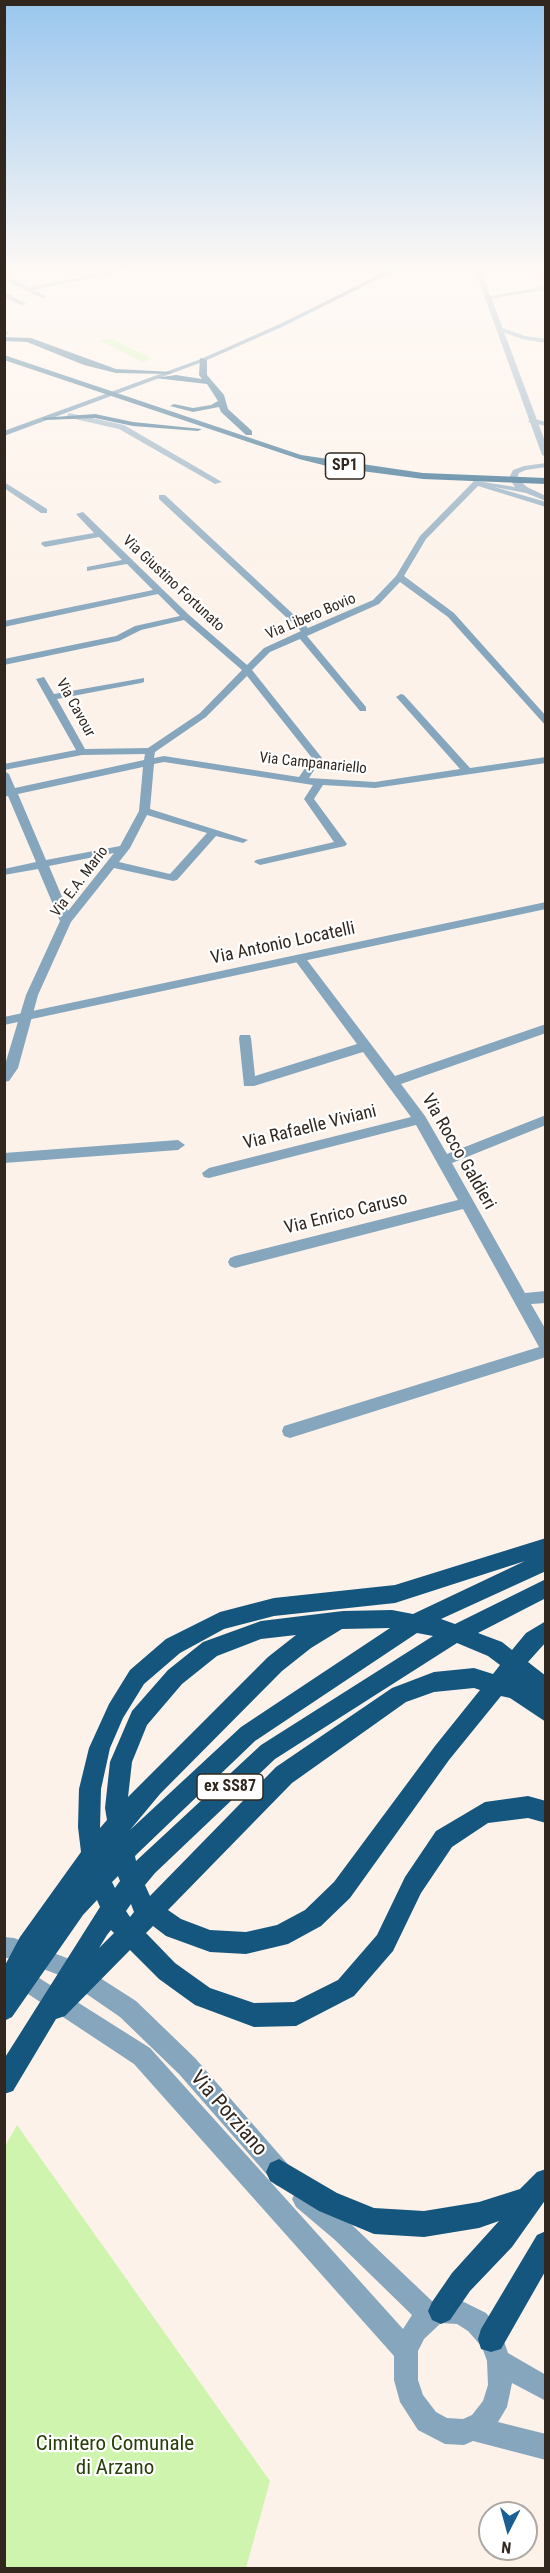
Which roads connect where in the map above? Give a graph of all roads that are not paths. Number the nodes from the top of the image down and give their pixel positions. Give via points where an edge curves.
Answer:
1 (89, 388) edge
2 (114, 388) edge
3 (127, 388) edge
4 (214, 388) edge
5 (520, 388) edge
6 (100, 393) junction
7 (129, 396) junction
8 (148, 402) junction
9 (221, 402) junction
10 (69, 415) junction
11 (106, 417) junction
12 (45, 418) junction
13 (531, 420) junction
14 (121, 421) junction
15 (546, 426) edge
16 (535, 430) junction
17 (4, 434) edge
18 (249, 434) junction
19 (233, 435) junction
20 (542, 437) edge
21 (269, 444) junction
22 (301, 447) dead end
23 (332, 453) dead end
24 (544, 454) edge
25 (546, 465) edge
26 (524, 468) junction
27 (424, 474) junction
28 (546, 476) edge
29 (546, 481) edge
30 (218, 482) dead end
31 (477, 483) junction
32 (4, 484) edge
33 (536, 493) junction
34 (546, 494) edge
35 (162, 497) dead end
36 (546, 499) edge
37 (546, 505) edge
38 (44, 511) dead end
39 (80, 514) dead end
40 (100, 534) junction
41 (45, 544) dead end
42 (130, 561) junction
43 (90, 568) dead end
44 (399, 578) junction
45 (162, 591) junction
46 (186, 617) junction
47 (4, 624) edge
48 (304, 633) junction
49 (4, 662) edge
50 (249, 672) junction
51 (41, 679) dead end
52 (141, 680) dead end
53 (53, 697) junction
54 (401, 697) dead end
55 (363, 709) dead end
56 (546, 723) edge
57 (150, 751) junction
58 (82, 752) junction
59 (546, 759) edge
60 (149, 765) junction
61 (4, 767) edge
62 (467, 771) junction
63 (4, 774) edge
64 (302, 781) junction
65 (321, 782) junction
66 (8, 793) edge
67 (144, 811) junction
68 (214, 831) junction
69 (243, 840) dead end
70 (124, 848) junction
71 (260, 862) dead end
72 (112, 864) junction
73 (42, 865) junction
74 (4, 872) edge
75 (546, 906) edge
76 (66, 921) junction
77 (300, 959) junction
78 (27, 1017) junction
79 (4, 1021) edge
80 (546, 1028) edge
81 (245, 1038) dead end
82 (366, 1046) junction
83 (4, 1078) edge
84 (393, 1082) junction
85 (420, 1119) junction
86 (546, 1120) edge
87 (178, 1145) dead end
88 (4, 1158) edge
89 (443, 1161) junction
90 (209, 1173) dead end
91 (467, 1203) junction
92 (236, 1262) dead end
93 (546, 1297) edge
94 (522, 1299) junction
95 (546, 1345) edge
96 (546, 1351) edge
97 (290, 1431) dead end
98 (546, 1546) edge
99 (546, 1561) edge
100 (546, 1588) edge
101 (343, 1620) junction
102 (546, 1630) edge
103 (546, 1691) edge
104 (546, 1712) edge
105 (546, 1812) edge
106 (4, 1947) edge
107 (4, 1967) edge
108 (4, 1992) edge
109 (4, 2009) edge
110 (38, 2027) junction
111 (4, 2082) edge
112 (279, 2172) junction
113 (537, 2190) edge
114 (546, 2244) edge
115 (435, 2313) junction
116 (495, 2350) junction
117 (406, 2351) junction
118 (546, 2390) edge
119 (472, 2428) junction
120 (546, 2447) edge

1 - 6 highway, SP1
2 - 7 highway, SP1
3 - 6 main road
4 - 9 highway
5 - 13 street
6 - 7 highway, SP1
6 - 11 highway via 98,407
6 - 12 main road
7 - 8 highway, SP1
8 - 9 highway via 192,410
8 - 14 highway via 161,414 160,418 151,422
8 - 18 highway, SP1
8 - 19 highway, SP1
9 - 18 highway via 233,421
10 - 11 highway
10 - 12 highway
10 - 30 street via 121,427
11 - 14 highway
12 - 17 main road
13 - 15 street
13 - 16 street
14 - 19 highway
15 - 16 street
16 - 20 street
18 - 21 highway, SP1
19 - 21 highway, SP1
20 - 24 street
21 - 22 highway
21 - 27 highway, SP1 via 331,464
21 - 31 highway via 309,463 347,472
23 - 26 highway via 450,469
24 - 26 street
25 - 26 street
26 - 33 street via 513,478 516,484
27 - 28 highway, SP1
27 - 29 highway, SP1
31 - 33 street
31 - 37 street
31 - 44 street, Via Libero Bovio via 423,538
32 - 38 street
33 - 34 street
33 - 36 street
35 - 48 street
39 - 40 street, Via Giustino Fortunato
40 - 41 street
40 - 42 street, Via Giustino Fortunato
42 - 43 street
42 - 45 street, Via Giustino Fortunato
44 - 48 street, Via Libero Bovio via 376,602
44 - 56 street via 451,615
45 - 46 street, Via Giustino Fortunato
45 - 47 street
46 - 49 street via 138,628 119,638
46 - 50 street, Via Giustino Fortunato
48 - 50 street, Via Libero Bovio via 267,650
48 - 55 street
50 - 57 street, Via Libero Bovio via 203,715
50 - 64 street, Via Giustino Fortunato via 317,758
51 - 53 street, Via Cavour
52 - 53 street
53 - 58 street, Via Cavour
54 - 62 street
57 - 58 street
57 - 60 street
58 - 61 street
59 - 62 street, Via Campanariello
60 - 64 street, Via Campanariello via 164,759
60 - 66 street, Via Campanariello
60 - 67 street, Via E.A. Mario
62 - 65 street, Via Campanariello via 375,785
63 - 66 street
64 - 65 street, Via Campanariello
65 - 71 street via 309,799 341,844
66 - 73 street
67 - 68 street
67 - 70 street, Via E.A. Mario
68 - 69 street
68 - 72 street via 173,878
70 - 72 street, Via E.A. Mario
70 - 73 street
72 - 76 street, Via E.A. Mario
73 - 74 street
73 - 76 street
75 - 77 street, Via Antonio Locatelli
76 - 78 street, Via E.A. Mario via 32,995
77 - 78 street, Via Antonio Locatelli
77 - 82 street, Via Rocco Galdieri
78 - 79 street, Via Antonio Locatelli
78 - 83 street, Via E.A. Mario via 11,1068
80 - 84 street
81 - 82 street via 249,1083
82 - 84 street, Via Rocco Galdieri
84 - 85 street, Via Rocco Galdieri
85 - 89 street, Via Rocco Galdieri
85 - 90 street, Via Rafaelle Viviani
86 - 89 street
87 - 88 street
89 - 91 street, Via Rocco Galdieri
91 - 92 street, Via Enrico Caruso
91 - 94 street, Via Rocco Galdieri
93 - 94 street
94 - 95 street, Via Rocco Galdieri
96 - 97 street
98 - 105 highway via 395,1594 274,1607 220,1621 173,1646 137,1677 116,1711 100,1748 90,1789 89,1827 95,1872 120,1923 167,1971 204,1997 254,2014 296,2014 346,1988 385,1943 413,1885 444,1839 485,1813 528,1807
99 - 109 highway, ex SS87 via 426,1616 248,1734 130,1845 82,1898
100 - 110 highway, ex SS87 via 447,1638 268,1752 147,1865 99,1927
101 - 102 highway via 261,1630 210,1649 175,1677 139,1718 121,1761 116,1808 120,1840 127,1871 142,1904 174,1928 210,1941 246,1943 280,1936 313,1918 342,1890 442,1753 533,1640
101 - 103 highway via 392,1619 445,1629 495,1649
101 - 108 highway via 304,1641 275,1664 152,1786 88,1861 28,1945
104 - 110 highway via 515,1690 474,1678 434,1682 399,1695 285,1775
106 - 112 street, Via Porziano via 65,1967 128,2009 187,2066
107 - 117 street, Via Porziano via 142,2056
110 - 111 highway, ex SS87
112 - 113 highway via 328,2202 374,2221 424,2224 478,2215
112 - 115 street, Via Porziano via 298,2194
113 - 115 highway via 503,2238
114 - 116 highway
115 - 116 street via 459,2312 477,2322
115 - 117 street via 415,2330
116 - 118 street
116 - 119 street via 501,2385 494,2407 481,2424
117 - 119 street via 406,2379 413,2402 427,2421 445,2431 464,2432
119 - 120 street

